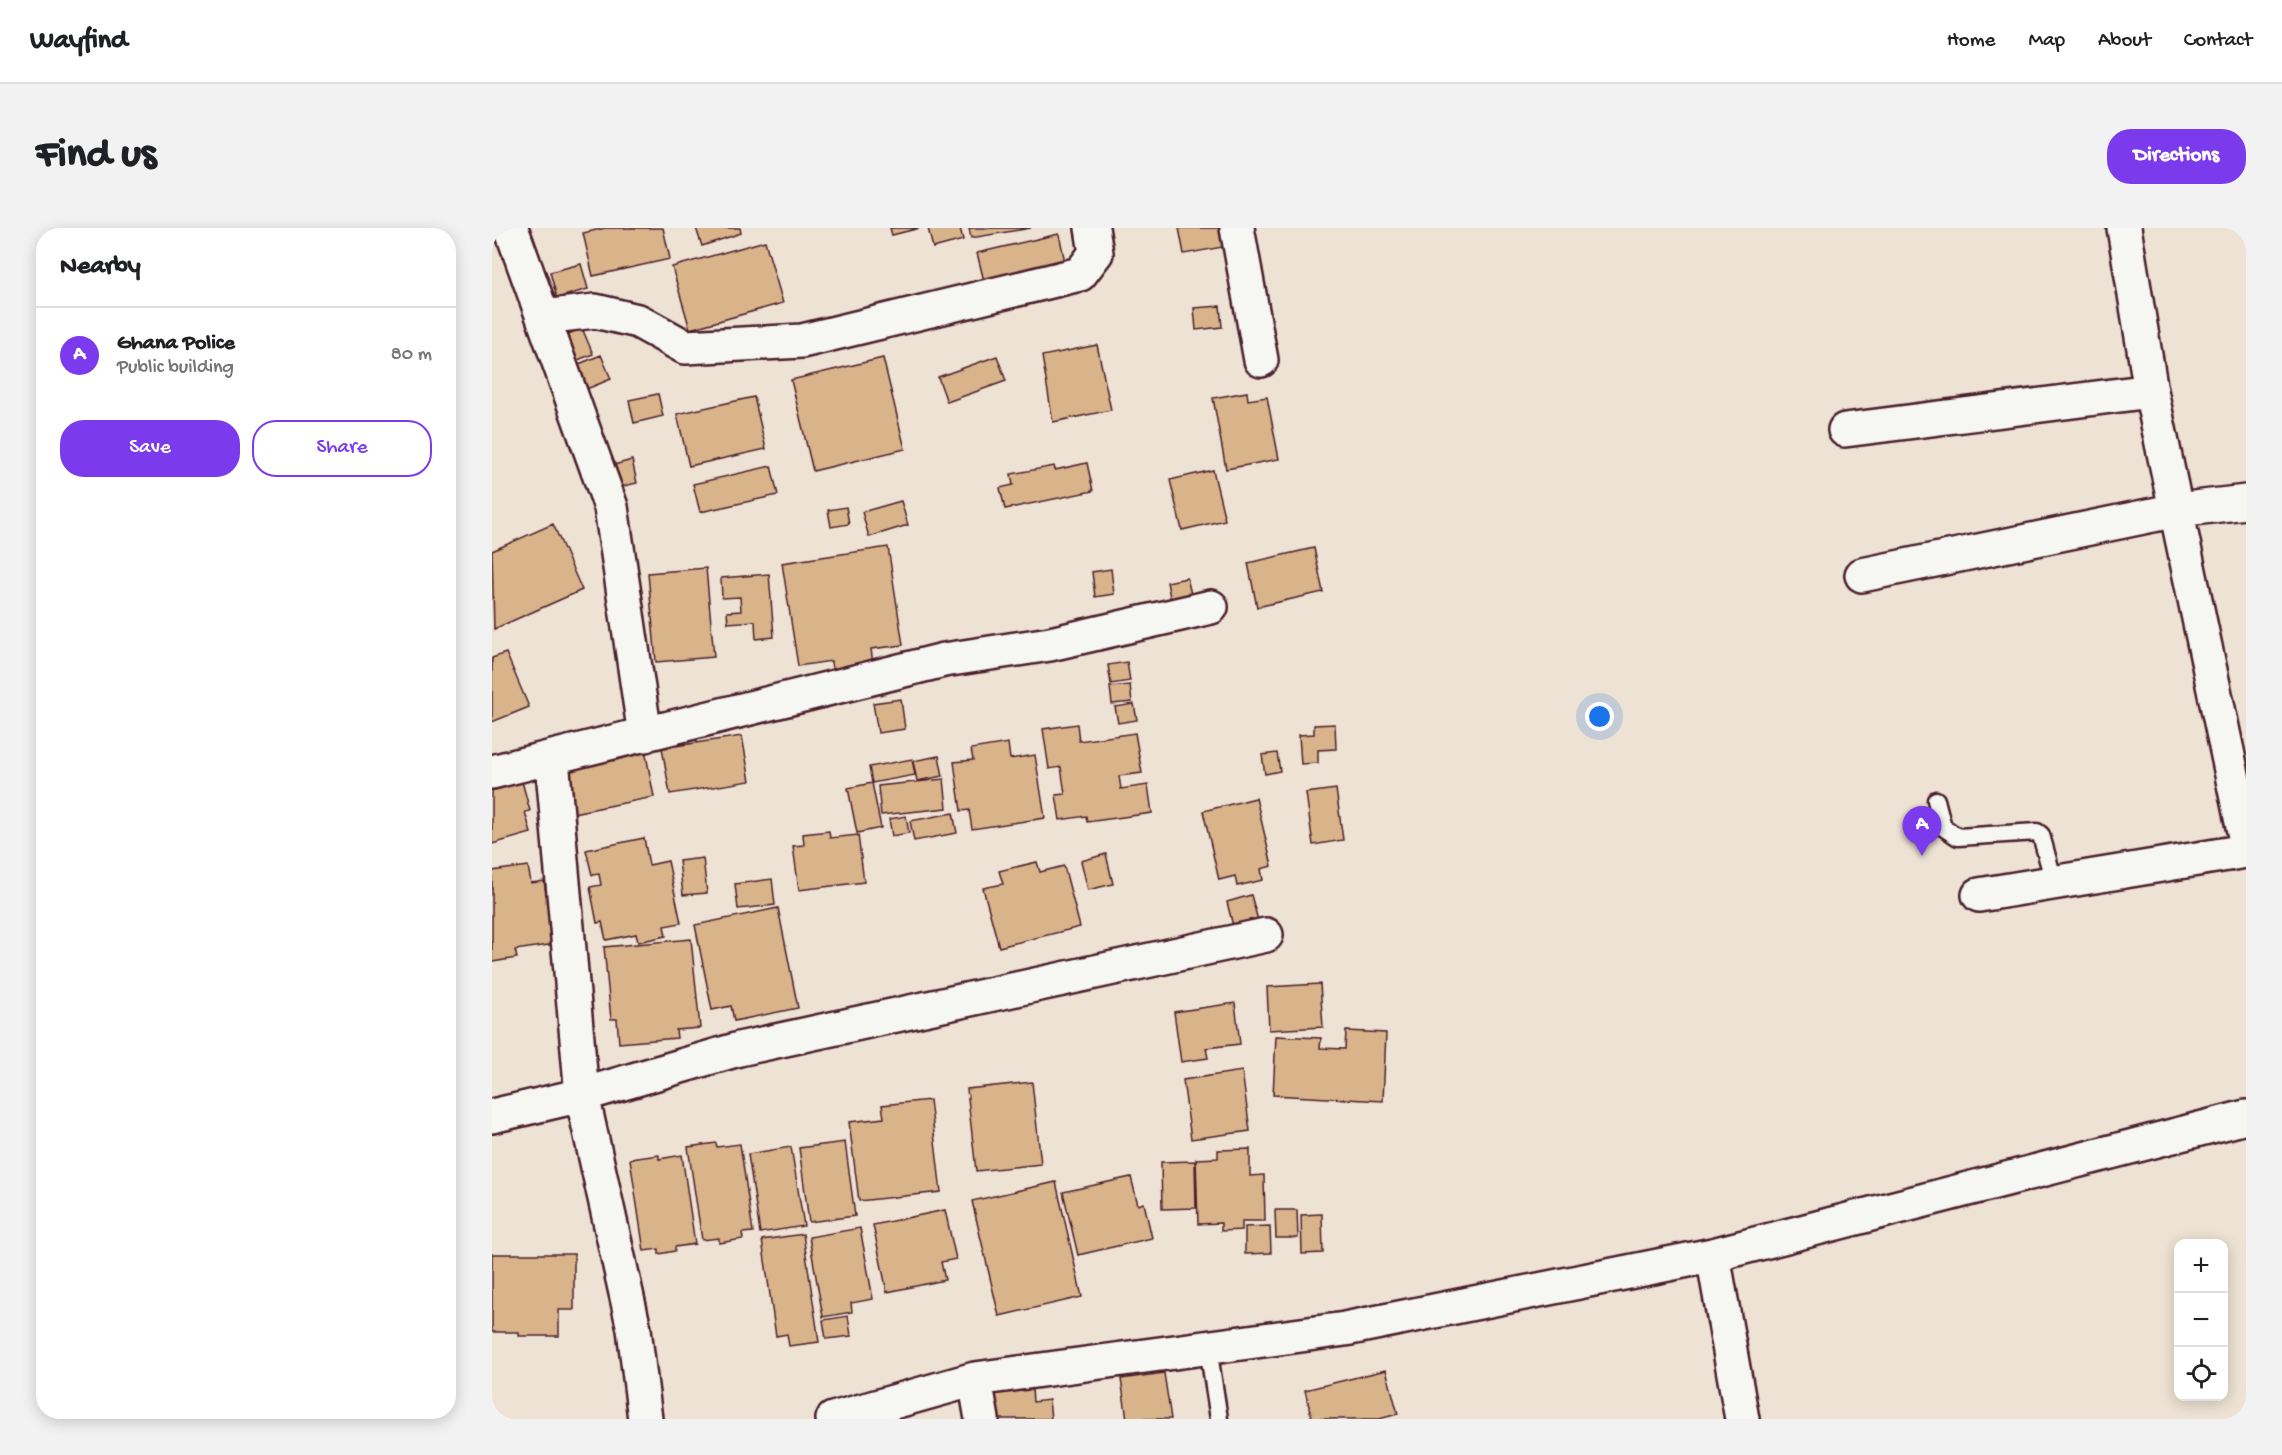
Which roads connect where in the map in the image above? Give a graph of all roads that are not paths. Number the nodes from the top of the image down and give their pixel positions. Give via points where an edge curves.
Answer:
1 (511, 228) edge
2 (1092, 228) edge
3 (1237, 228) edge
4 (2124, 228) edge
5 (543, 316) junction
6 (1261, 360) dead end
7 (2151, 391) junction
8 (1845, 430) dead end
9 (2246, 502) edge
10 (2177, 510) junction
11 (1862, 575) dead end
12 (1211, 607) dead end
13 (645, 735) junction
14 (552, 759) junction
15 (492, 772) edge
16 (1936, 800) dead end
17 (2246, 841) edge
18 (2246, 850) edge
19 (2054, 882) junction
20 (1979, 895) dead end
21 (1266, 935) dead end
22 (582, 1095) junction
23 (492, 1116) edge
24 (2246, 1117) edge
25 (1713, 1255) junction
26 (1208, 1347) junction
27 (975, 1379) junction
28 (645, 1419) edge
29 (833, 1419) edge
30 (982, 1419) edge
31 (1219, 1419) edge
32 (1742, 1419) edge

1 - 5 street
2 - 5 street via 1096,253 1080,274 802,341 685,347 638,321 595,311
3 - 6 street
4 - 7 street
5 - 13 street via 611,507
7 - 8 street
7 - 10 street
9 - 10 street
10 - 11 street
10 - 17 street
12 - 13 street via 1050,644 944,660
13 - 14 street
14 - 15 street
14 - 22 street
16 - 19 lane via 1942,827 1958,837 2037,832
18 - 19 street
19 - 20 street
21 - 22 street via 739,1049
22 - 23 street
22 - 28 street via 634,1329
24 - 25 street
25 - 26 street via 1345,1329
25 - 32 street
26 - 27 street
26 - 31 lane
27 - 29 street
27 - 30 street

